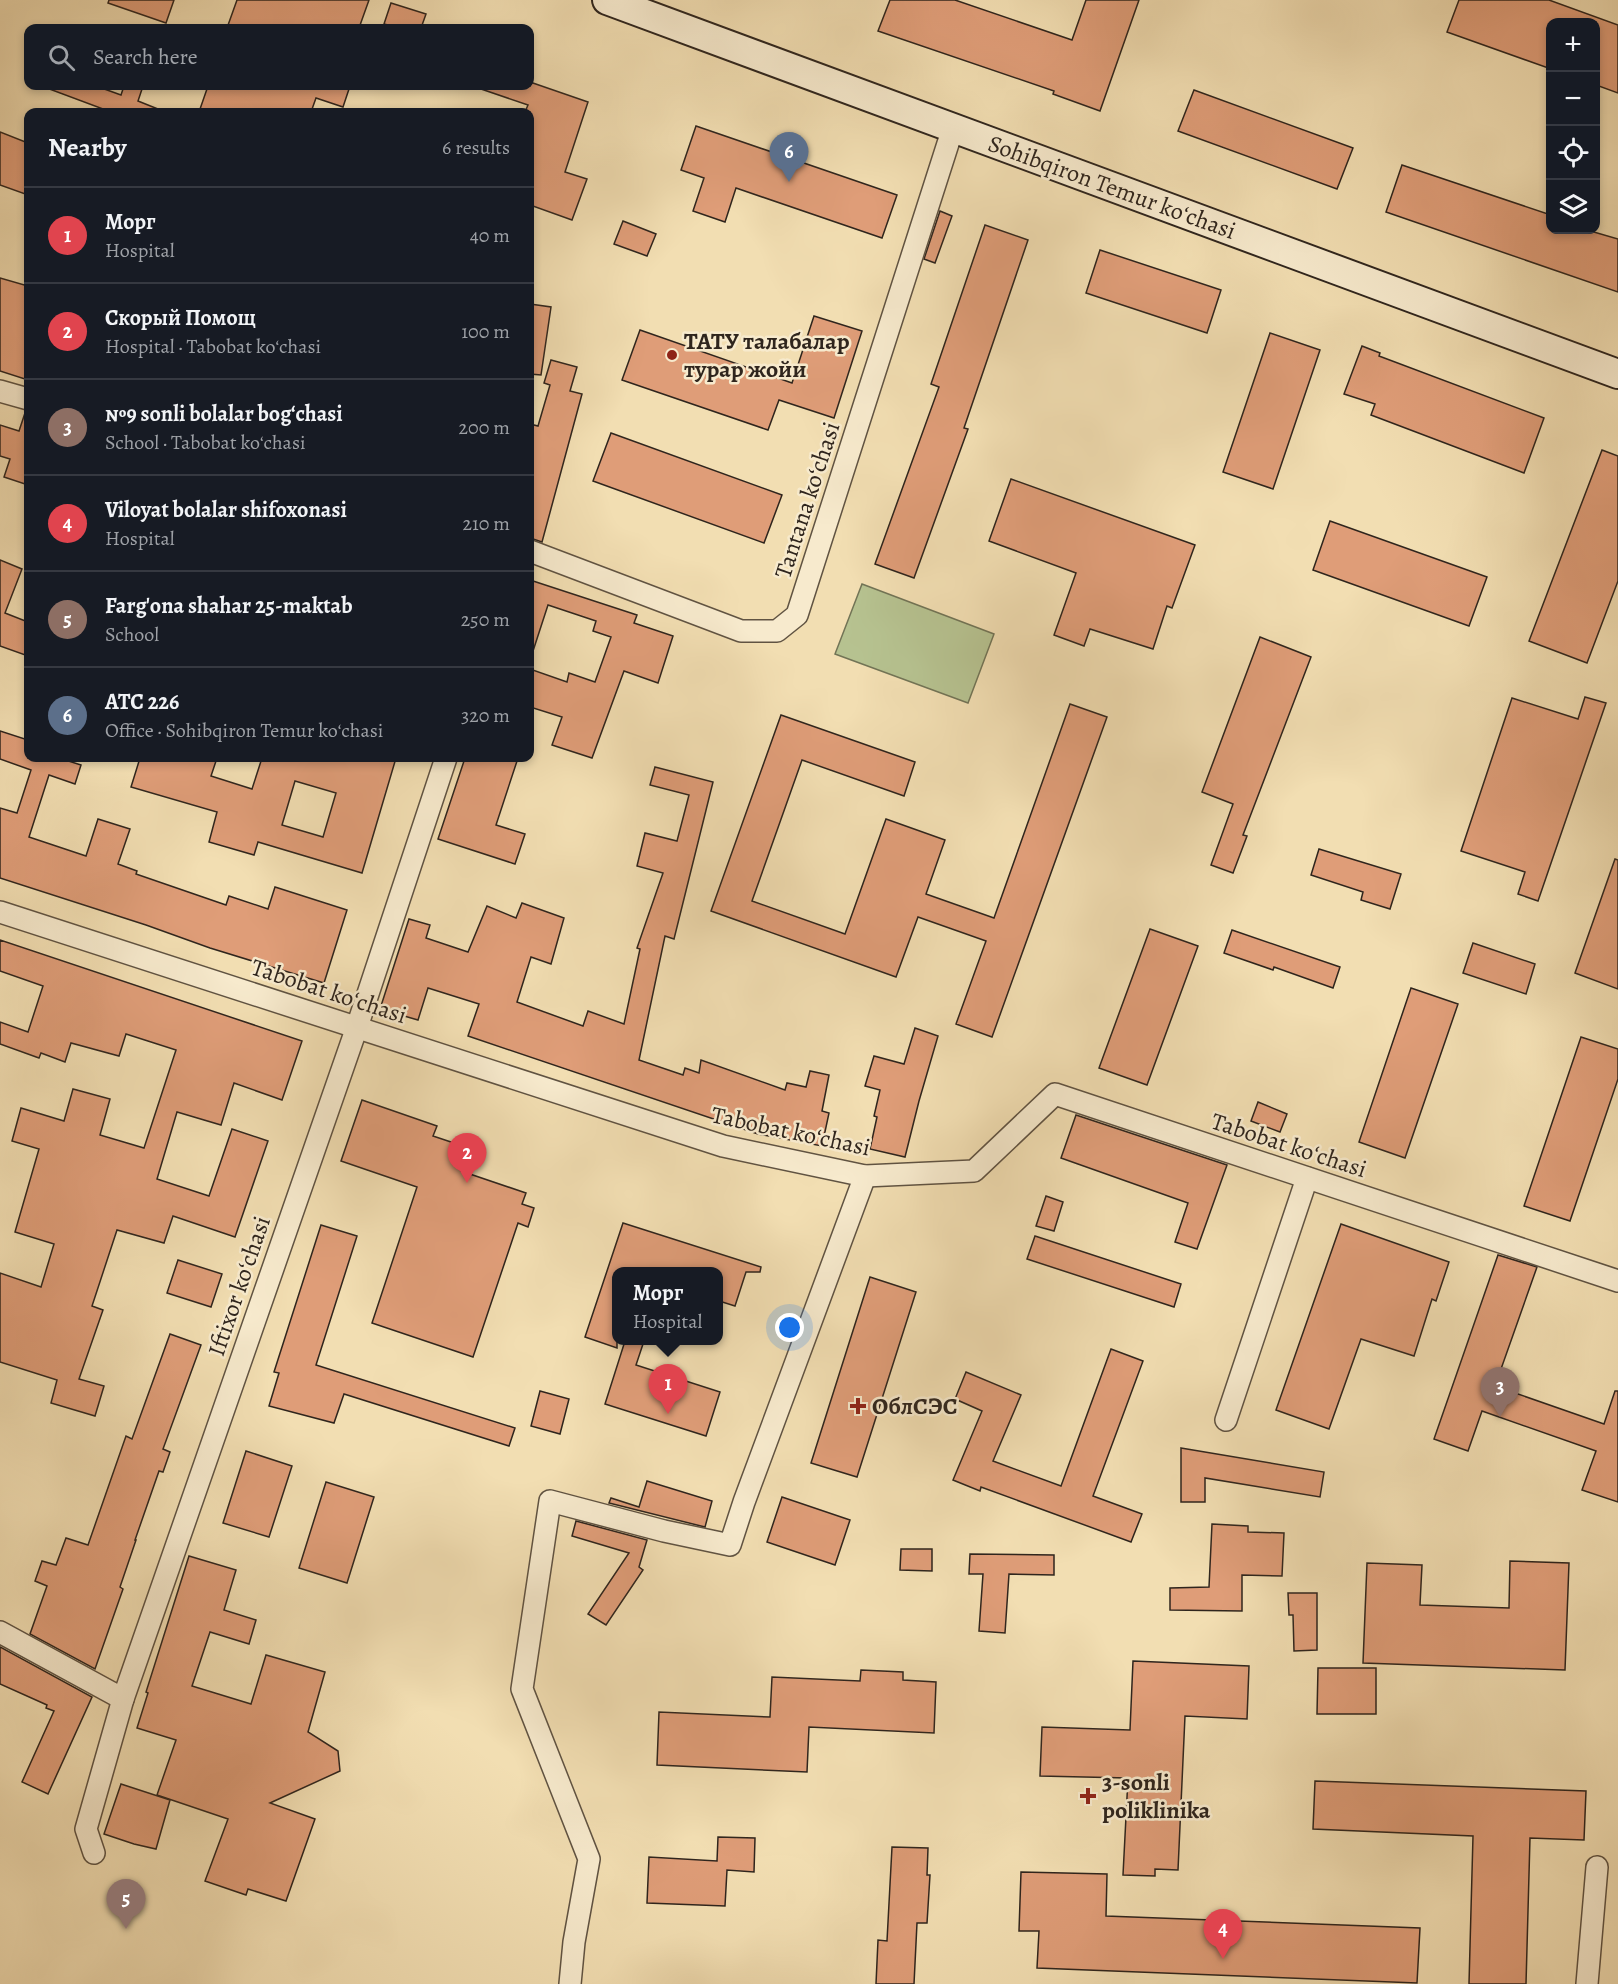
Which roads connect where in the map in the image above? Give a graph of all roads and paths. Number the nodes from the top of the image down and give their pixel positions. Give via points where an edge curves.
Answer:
1 (606, 0) edge
2 (953, 128) junction
3 (1618, 374) edge
4 (0, 391) edge
5 (24, 398) edge
6 (534, 553) edge
7 (445, 762) edge
8 (0, 912) edge
9 (357, 1027) junction
10 (865, 1176) junction
11 (1307, 1178) junction
12 (1618, 1281) edge
13 (1226, 1420) dead end
14 (0, 1632) edge
15 (123, 1699) junction
16 (94, 1853) dead end
17 (1597, 1867) dead end
18 (570, 1984) edge
19 (1587, 1984) edge

1 - 2 main road, Sohibqiron Temur koʻchasi
2 - 3 main road, Sohibqiron Temur koʻchasi
2 - 6 street, Tantana koʻchasi via 796,615 777,631 741,631
4 - 5 street
7 - 9 street, Iftixor koʻchasi
8 - 9 street, Tabobat koʻchasi
9 - 10 street, Tabobat koʻchasi via 723,1146
9 - 15 street, Iftixor koʻchasi
10 - 11 street, Tabobat koʻchasi via 974,1171 1055,1094
10 - 18 street via 730,1545 550,1501 522,1689 589,1859
11 - 12 street, Tabobat koʻchasi
11 - 13 street
14 - 15 street
15 - 16 street, Iftixor koʻchasi via 86,1829
17 - 19 street

